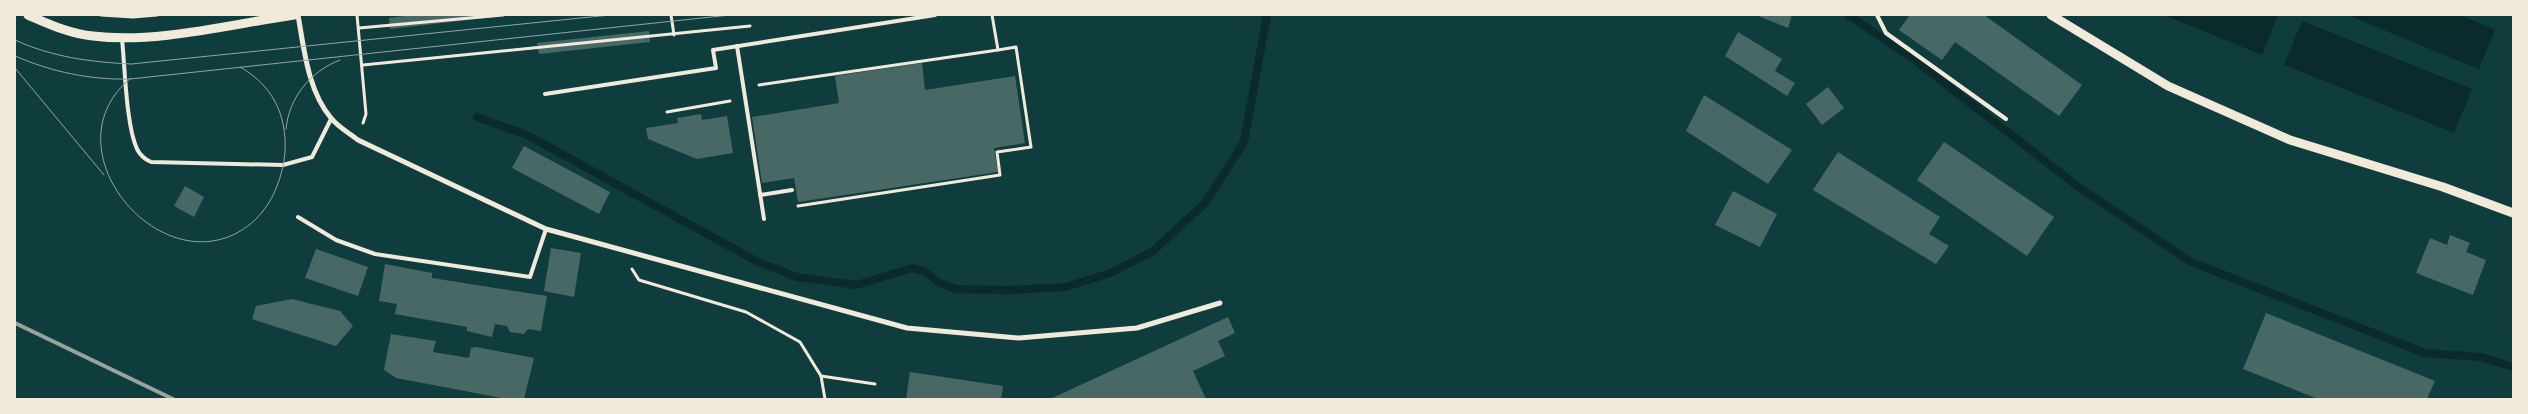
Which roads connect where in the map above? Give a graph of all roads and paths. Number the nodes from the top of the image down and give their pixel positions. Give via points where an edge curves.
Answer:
1 (28, 15) edge
2 (100, 15) edge
3 (157, 15) edge
4 (294, 15) edge
5 (298, 15) edge
6 (357, 15) edge
7 (496, 15) edge
8 (504, 15) edge
9 (671, 15) edge
10 (935, 15) edge
11 (992, 15) edge
12 (1877, 15) edge
13 (2051, 15) edge
14 (358, 28) junction
15 (690, 33) dead end
16 (674, 34) junction
17 (122, 38) junction
18 (737, 46) junction
19 (998, 50) junction
20 (363, 65) junction
21 (744, 87) junction
22 (545, 94) dead end
23 (746, 99) junction
24 (667, 112) dead end
25 (331, 119) junction
26 (2006, 119) dead end
27 (358, 140) junction
28 (792, 190) dead end
29 (760, 195) junction
30 (763, 211) junction
31 (2513, 213) edge
32 (298, 218) dead end
33 (764, 219) dead end
34 (546, 229) junction
35 (621, 251) junction
36 (1220, 303) dead end
37 (821, 376) junction
38 (876, 384) dead end
39 (825, 399) edge

1 - 17 street via 70,32
2 - 3 path
4 - 17 street
5 - 25 street via 311,78
6 - 14 path
7 - 8 path
7 - 14 path
9 - 16 path
10 - 18 lane
11 - 19 path
12 - 26 lane via 1886,33
13 - 31 street via 2168,86 2290,140 2443,187
14 - 20 path
15 - 16 path
16 - 20 path
17 - 25 lane via 128,109 135,146 150,162 283,165 312,157
18 - 21 lane
18 - 22 lane via 713,50 716,68
19 - 21 path
19 - 30 path via 1016,47 1031,147 997,152 1000,175
20 - 27 path via 366,114
21 - 23 lane
23 - 24 path
23 - 29 lane
25 - 27 street
27 - 34 street
28 - 29 lane
29 - 30 lane
30 - 33 lane
32 - 34 lane via 336,240 374,254 530,277
34 - 35 street
35 - 36 street via 907,328 1019,338 1137,328
35 - 37 path via 639,280 746,312 800,342
37 - 38 path
37 - 39 path

